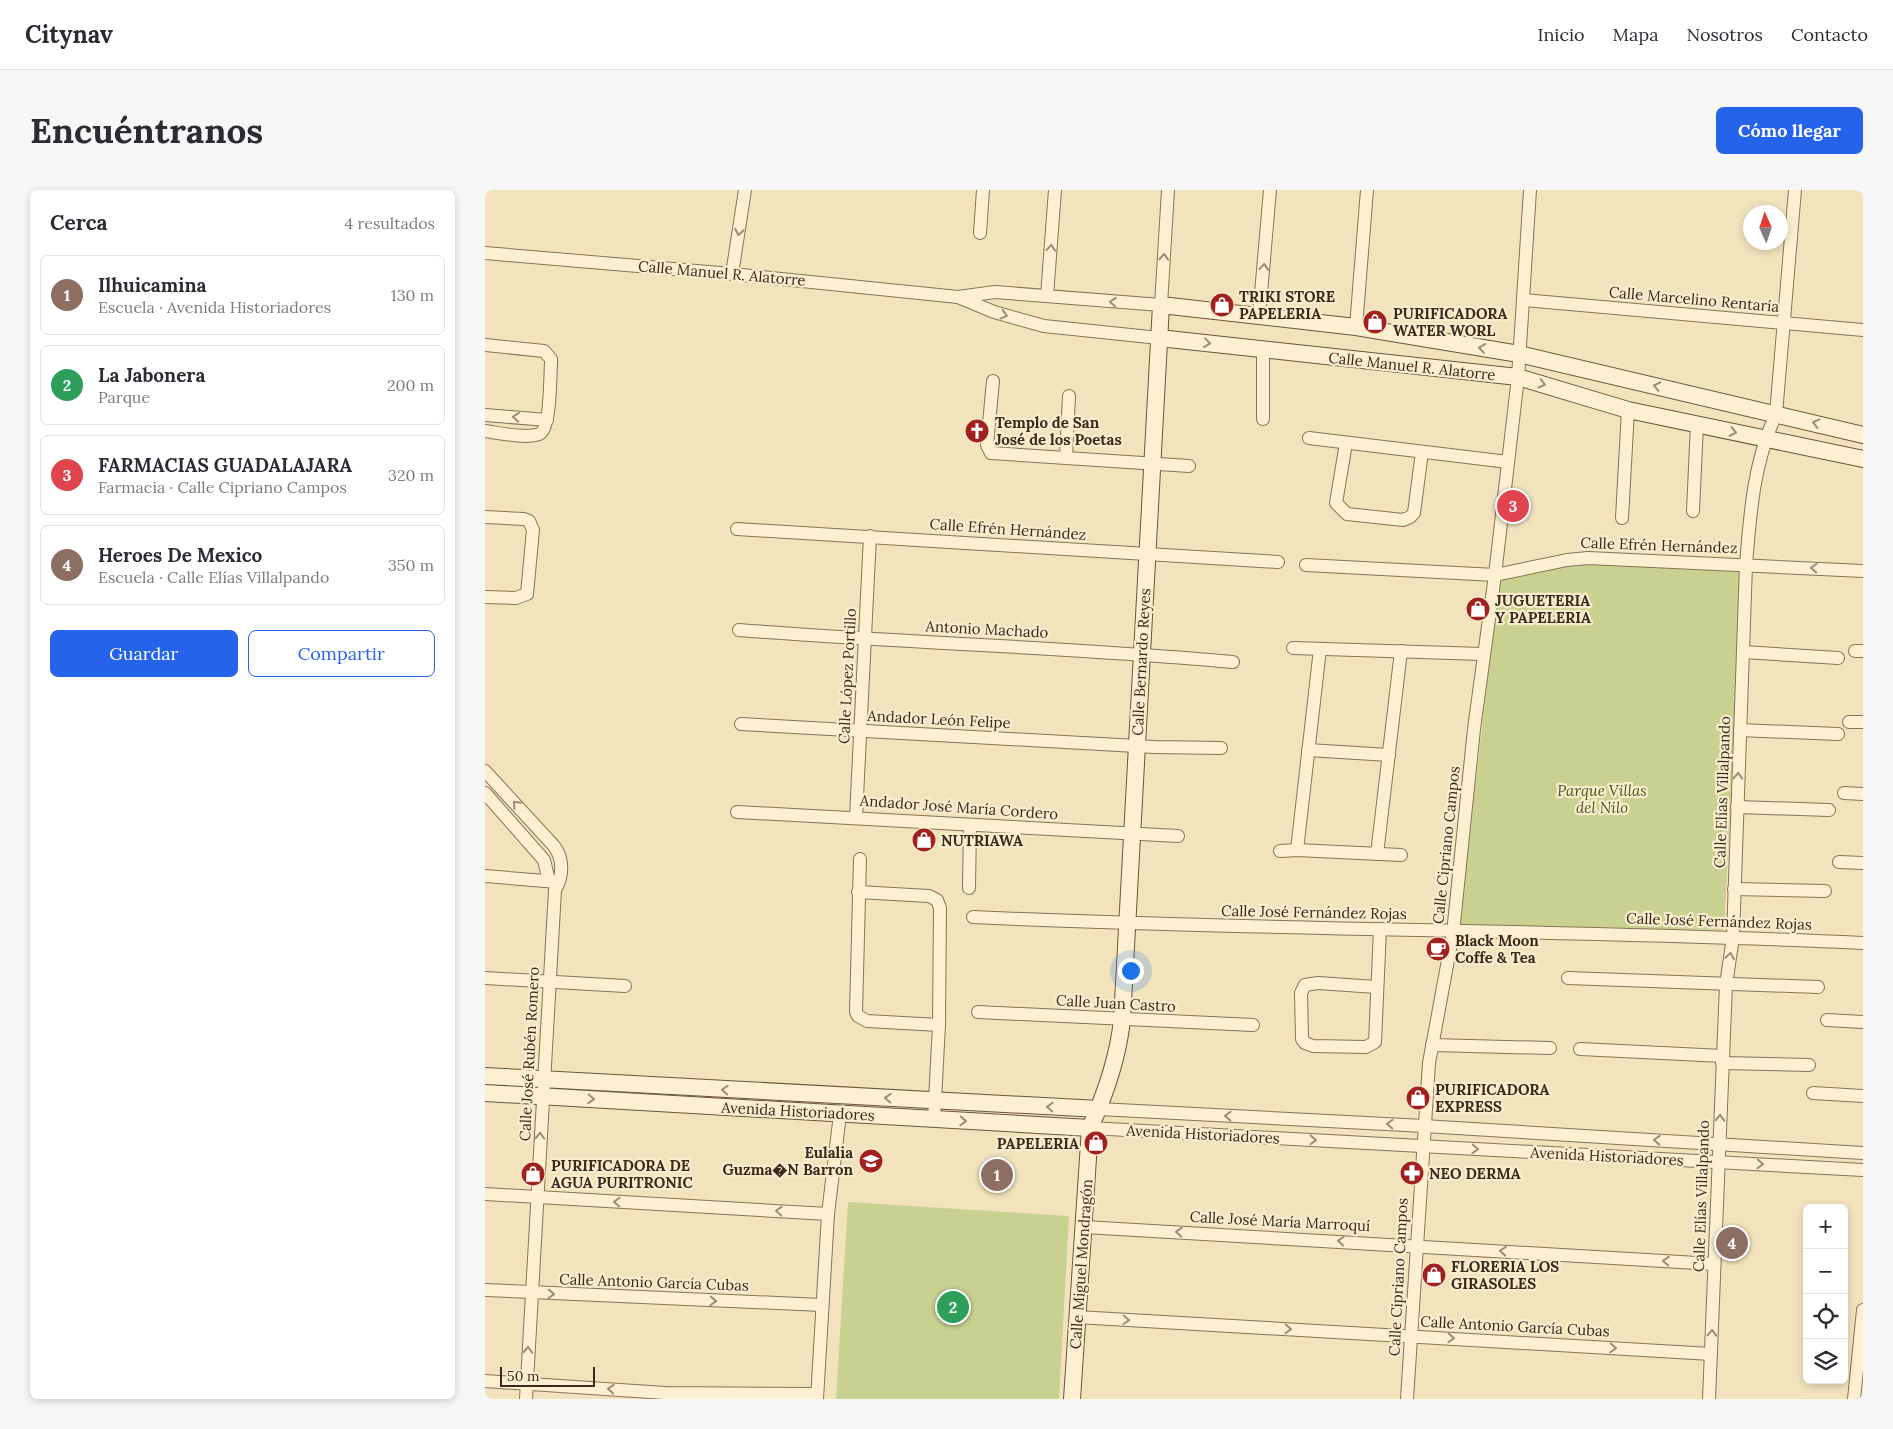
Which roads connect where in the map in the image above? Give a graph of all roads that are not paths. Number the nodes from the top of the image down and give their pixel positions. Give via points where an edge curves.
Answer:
1 (745, 190) edge
2 (983, 190) edge
3 (1055, 190) edge
4 (1167, 190) edge
5 (1270, 190) edge
6 (1367, 190) edge
7 (1530, 190) edge
8 (1795, 190) edge
9 (979, 233) dead end
10 (485, 253) edge
11 (732, 274) junction
12 (1047, 296) junction
13 (958, 297) junction
14 (1523, 300) junction
15 (1161, 306) junction
16 (1259, 316) junction
17 (1784, 324) junction
18 (1356, 327) junction
19 (1863, 330) edge
20 (1159, 338) junction
21 (485, 345) edge
22 (1263, 350) junction
23 (1519, 354) junction
24 (1518, 377) junction
25 (993, 381) dead end
26 (1069, 396) dead end
27 (1628, 410) junction
28 (1776, 414) junction
29 (485, 415) edge
30 (1263, 418) dead end
31 (547, 420) junction
32 (1697, 424) junction
33 (485, 432) edge
34 (1863, 434) edge
35 (1309, 438) dead end
36 (1765, 438) junction
37 (1346, 443) junction
38 (1422, 452) junction
39 (1066, 457) junction
40 (1863, 460) edge
41 (1508, 462) junction
42 (1152, 463) junction
43 (1189, 466) dead end
44 (1693, 511) dead end
45 (485, 516) edge
46 (1622, 518) dead end
47 (737, 529) dead end
48 (871, 536) junction
49 (1147, 554) junction
50 (1278, 562) dead end
51 (1306, 565) dead end
52 (1746, 565) junction
53 (1863, 571) edge
54 (1495, 575) junction
55 (485, 597) edge
56 (739, 630) dead end
57 (865, 640) junction
58 (1293, 648) dead end
59 (1320, 649) junction
60 (1401, 651) junction
61 (1743, 652) junction
62 (1141, 654) junction
63 (1482, 654) junction
64 (1838, 658) dead end
65 (1233, 662) dead end
66 (1849, 722) dead end
67 (1863, 722) edge
68 (741, 724) dead end
69 (1740, 730) junction
70 (860, 732) junction
71 (1838, 734) dead end
72 (1136, 746) junction
73 (1221, 748) dead end
74 (1309, 750) junction
75 (1389, 756) junction
76 (485, 771) edge
77 (485, 793) edge
78 (1844, 793) dead end
79 (1863, 794) edge
80 (1737, 807) junction
81 (1829, 810) dead end
82 (737, 812) dead end
83 (855, 817) junction
84 (970, 825) junction
85 (538, 829) junction
86 (1132, 834) junction
87 (1178, 836) dead end
88 (527, 838) junction
89 (1297, 850) junction
90 (1280, 851) dead end
91 (1377, 854) junction
92 (1401, 855) dead end
93 (860, 859) dead end
94 (1839, 862) dead end
95 (1863, 863) edge
96 (485, 876) edge
97 (554, 884) junction
98 (969, 888) dead end
99 (1735, 889) junction
100 (1825, 891) dead end
101 (859, 892) junction
102 (973, 917) dead end
103 (1126, 925) junction
104 (1380, 930) junction
105 (1453, 933) junction
106 (1733, 937) junction
107 (1863, 943) edge
108 (485, 978) edge
109 (1568, 978) dead end
110 (549, 982) junction
111 (1726, 985) junction
112 (625, 986) dead end
113 (1376, 987) junction
114 (1818, 987) dead end
115 (978, 1012) dead end
116 (1122, 1020) junction
117 (1827, 1020) dead end
118 (1863, 1022) edge
119 (939, 1025) junction
120 (1253, 1025) dead end
121 (1432, 1045) junction
122 (1549, 1048) dead end
123 (1580, 1049) dead end
124 (1723, 1059) junction
125 (1809, 1065) dead end
126 (485, 1076) edge
127 (543, 1088) junction
128 (485, 1093) edge
129 (1813, 1093) dead end
130 (1863, 1096) edge
131 (936, 1100) junction
132 (1099, 1109) junction
133 (840, 1114) junction
134 (935, 1119) junction
135 (1424, 1126) junction
136 (1089, 1128) junction
137 (1719, 1144) junction
138 (1422, 1146) junction
139 (1863, 1152) edge
140 (1718, 1162) junction
141 (1863, 1170) edge
142 (485, 1194) edge
143 (537, 1197) junction
144 (828, 1214) junction
145 (1083, 1227) junction
146 (1415, 1245) junction
147 (1714, 1264) junction
148 (485, 1290) edge
149 (531, 1293) junction
150 (821, 1305) junction
151 (1863, 1310) edge
152 (1077, 1317) junction
153 (1410, 1336) junction
154 (1711, 1354) junction
155 (485, 1381) edge
156 (527, 1384) junction
157 (665, 1396) edge
158 (817, 1397) edge
159 (526, 1399) edge
160 (1072, 1399) edge
161 (1407, 1399) edge
162 (1709, 1399) edge
163 (1854, 1399) edge

1 -> 11 street
2 - 9 street
12 -> 3 street
15 -> 4 street, Calle Bernardo Reyes
16 -> 5 street
6 - 18 street
7 - 14 street, Calle Cipriano Campos
8 - 17 street, Calle Elías Villalpando
10 - 11 street, Calle Manuel R. Alatorre
11 - 13 street, Calle Manuel R. Alatorre
12 - 13 street, Calle Manuel R. Alatorre via 995,292
15 -> 12 street, Calle Manuel R. Alatorre
13 -> 20 street, Calle Manuel R. Alatorre via 994,312 1044,326
14 - 17 street, Calle Marcelino Rentaría
14 - 23 street, Calle Cipriano Campos
15 - 16 street, Calle Manuel R. Alatorre
15 - 20 street, Calle Bernardo Reyes
16 - 18 street, Calle Manuel R. Alatorre
17 - 19 street, Calle Marcelino Rentaría
17 - 28 street, Calle Elías Villalpando
23 -> 18 street, Calle Manuel R. Alatorre
20 -> 22 street, Calle Manuel R. Alatorre
20 - 42 street, Calle Bernardo Reyes
21 - 31 street via 539,350 548,354 551,364
22 - 24 street, Calle Manuel R. Alatorre
22 - 30 street
23 - 24 street, Calle Cipriano Campos
28 -> 23 street, Calle Manuel R. Alatorre
24 -> 27 street, Calle Manuel R. Alatorre
24 - 41 street, Calle Cipriano Campos
25 - 39 street via 988,452
26 - 39 street
27 - 32 street, Calle Manuel R. Alatorre
27 - 46 street
34 -> 28 street, Calle Manuel R. Alatorre
28 - 36 street, Calle Elías Villalpando
31 -> 29 street
31 - 33 street via 545,430 537,435
32 -> 36 street, Calle Manuel R. Alatorre
32 - 44 street
35 - 37 street
36 - 40 street, Calle Manuel R. Alatorre
36 - 52 street, Calle Elías Villalpando via 1751,508
37 - 38 street
37 - 38 street via 1336,503 1347,514 1403,520 1410,517 1414,513
38 - 41 street
39 - 42 street
41 - 54 street, Calle Cipriano Campos
42 - 43 street
42 - 49 street, Calle Bernardo Reyes
45 - 55 street via 524,519 529,521 533,530 529,591 516,598
47 - 48 street, Calle Efrén Hernández
48 - 49 street, Calle Efrén Hernández
48 - 57 street, Calle López Portillo
49 - 50 street, Calle Efrén Hernández
49 - 62 street, Calle Bernardo Reyes
51 - 54 street, Calle Efrén Hernández
53 -> 52 street, Calle Efrén Hernández
52 - 54 street, Calle Efrén Hernández via 1579,558
52 - 61 street, Calle Elías Villalpando
54 - 63 street, Calle Cipriano Campos
56 - 57 street, Antonio Machado
57 - 62 street, Antonio Machado
57 - 70 street, Calle López Portillo
58 - 59 street
59 - 60 street
59 - 74 street
60 - 63 street
60 - 75 street
61 - 64 street
61 - 69 street, Calle Elías Villalpando
62 - 65 street, Antonio Machado
62 - 72 street, Calle Bernardo Reyes
63 - 105 street, Calle Cipriano Campos
66 - 67 street
68 - 70 street, Andador León Felipe
69 - 71 street
80 -> 69 street, Calle Elías Villalpando
70 - 72 street, Andador León Felipe
70 - 83 street, Calle López Portillo
72 - 73 street, Andador León Felipe
72 - 86 street, Calle Bernardo Reyes
74 - 75 street
74 - 89 street
75 - 91 street
85 -> 76 street
77 - 88 street
78 - 79 street
80 - 81 street
80 - 99 street, Calle Elías Villalpando
82 - 83 street, Andador José María Cordero
83 - 84 street, Andador José María Cordero
84 - 86 street, Andador José María Cordero
84 - 98 street
85 - 88 street
85 - 97 street via 560,856
86 - 87 street, Andador José María Cordero
86 - 103 street, Calle Bernardo Reyes
88 - 97 street via 544,860
89 - 90 street
89 - 91 street
91 - 92 street
93 - 101 street
94 - 95 street
96 - 97 street
97 - 110 street, Calle José Rubén Romero
99 - 100 street
99 - 106 street, Calle Elías Villalpando
101 - 119 street via 929,896 937,900 940,908
101 - 119 street via 855,1008 858,1016 867,1021
102 - 103 street, Calle José Fernández Rojas
103 - 104 street, Calle José Fernández Rojas
103 - 116 street, Calle Bernardo Reyes
104 - 105 street, Calle José Fernández Rojas
104 - 113 street
105 - 106 street, Calle José Fernández Rojas via 1575,932
105 - 121 street, Calle Cipriano Campos
106 - 107 street, Calle José Fernández Rojas
111 -> 106 street, Calle Elías Villalpando
108 - 110 street
109 - 111 street
110 - 112 street
110 - 127 street, Calle José Rubén Romero
111 - 114 street
111 - 124 street, Calle Elías Villalpando
113 - 113 street via 1373,1044 1366,1047 1313,1046 1302,1039 1301,993 1305,985
115 - 116 street, Calle Juan Castro
116 - 120 street, Calle Juan Castro
116 - 132 street, Calle Bernardo Reyes via 1120,1039
117 - 118 street
119 - 131 street
121 - 122 street
121 - 135 street, Calle Cipriano Campos
123 - 124 street
124 - 125 street
137 -> 124 street, Calle Elías Villalpando
126 - 127 street
127 - 128 street
131 -> 127 street, Avenida Historiadores
127 -> 133 street, Avenida Historiadores
143 -> 127 street, Calle José Rubén Romero
129 - 130 street
132 -> 131 street, Avenida Historiadores
131 - 134 street
135 -> 132 street, Avenida Historiadores
132 - 136 street, Calle Bernardo Reyes
133 - 134 street, Avenida Historiadores
133 - 144 street
134 -> 136 street, Avenida Historiadores
137 -> 135 street, Avenida Historiadores
135 - 138 street, Calle Cipriano Campos
136 -> 138 street, Avenida Historiadores
136 - 145 street, Calle Miguel Mondragón
137 - 139 street, Avenida Historiadores
137 - 140 street, Calle Elías Villalpando
138 -> 140 street, Avenida Historiadores
138 - 146 street, Calle Cipriano Campos
140 -> 141 street, Avenida Historiadores
140 - 147 street, Calle Elías Villalpando
142 - 143 street
144 -> 143 street
143 - 149 street, Calle José Rubén Romero
144 - 150 street
146 -> 145 street, Calle José María Marroquí
145 - 152 street, Calle Miguel Mondragón
147 -> 146 street, Calle José María Marroquí
146 - 153 street, Calle Cipriano Campos
154 -> 147 street, Calle Elías Villalpando
148 - 149 street, Calle Antonio García Cubas
149 -> 150 street, Calle Antonio García Cubas
156 -> 149 street, Calle José Rubén Romero
150 - 158 street
151 - 163 street
152 -> 153 street, Calle Antonio García Cubas
152 - 160 street, Calle Miguel Mondragón
153 -> 154 street, Calle Antonio García Cubas
153 - 161 street, Calle Cipriano Campos
154 - 162 street, Calle Elías Villalpando
155 - 156 street
157 -> 156 street
156 - 159 street, Calle José Rubén Romero
157 - 158 street

